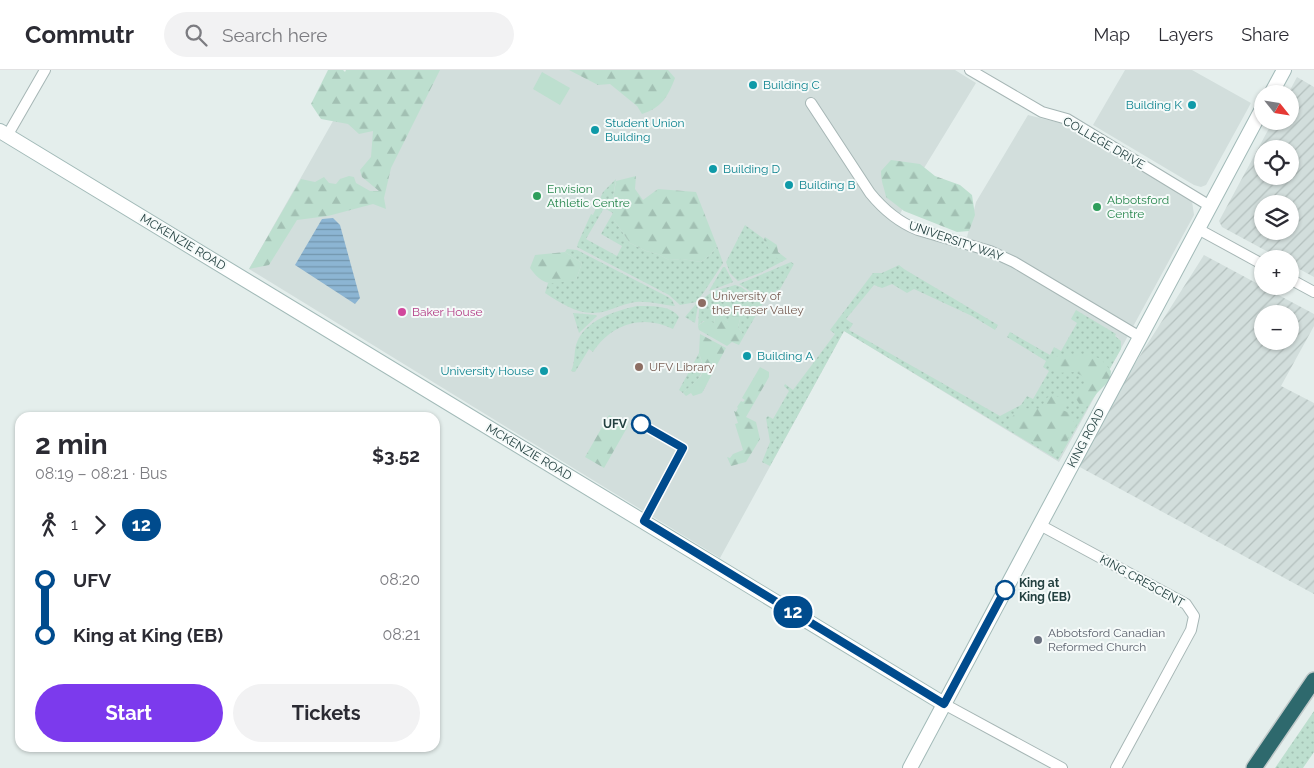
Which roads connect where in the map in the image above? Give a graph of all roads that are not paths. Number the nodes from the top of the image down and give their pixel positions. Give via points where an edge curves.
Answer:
1 (45, 70) edge
2 (970, 70) edge
3 (1284, 70) edge
4 (1276, 85) edge
5 (811, 102) dead end
6 (1254, 124) edge
7 (4, 133) edge
8 (1210, 206) junction
9 (1198, 229) junction
10 (1254, 260) edge
11 (1299, 284) edge
12 (1314, 292) edge
13 (1140, 337) junction
14 (1040, 525) junction
15 (1314, 680) edge
16 (944, 704) junction
17 (910, 768) edge
18 (1062, 768) edge
19 (1116, 768) edge
20 (1254, 768) edge

1 - 7 street
2 - 8 street, COLLEGE DRIVE via 1042,112 1067,119
3 - 4 street
5 - 13 street, UNIVERSITY WAY via 870,193 897,219 907,226 990,251 1014,262
6 - 8 street, KING ROAD
7 - 16 street, MCKENZIE ROAD
8 - 9 street, KING ROAD
9 - 10 street
9 - 13 street, KING ROAD
11 - 12 street
13 - 14 street, KING ROAD
14 - 16 street, KING ROAD
14 - 19 street, KING CRESCENT via 1186,604 1194,616 1191,630
15 - 20 highway
16 - 17 street, KING ROAD
16 - 18 street, MCKENZIE ROAD

